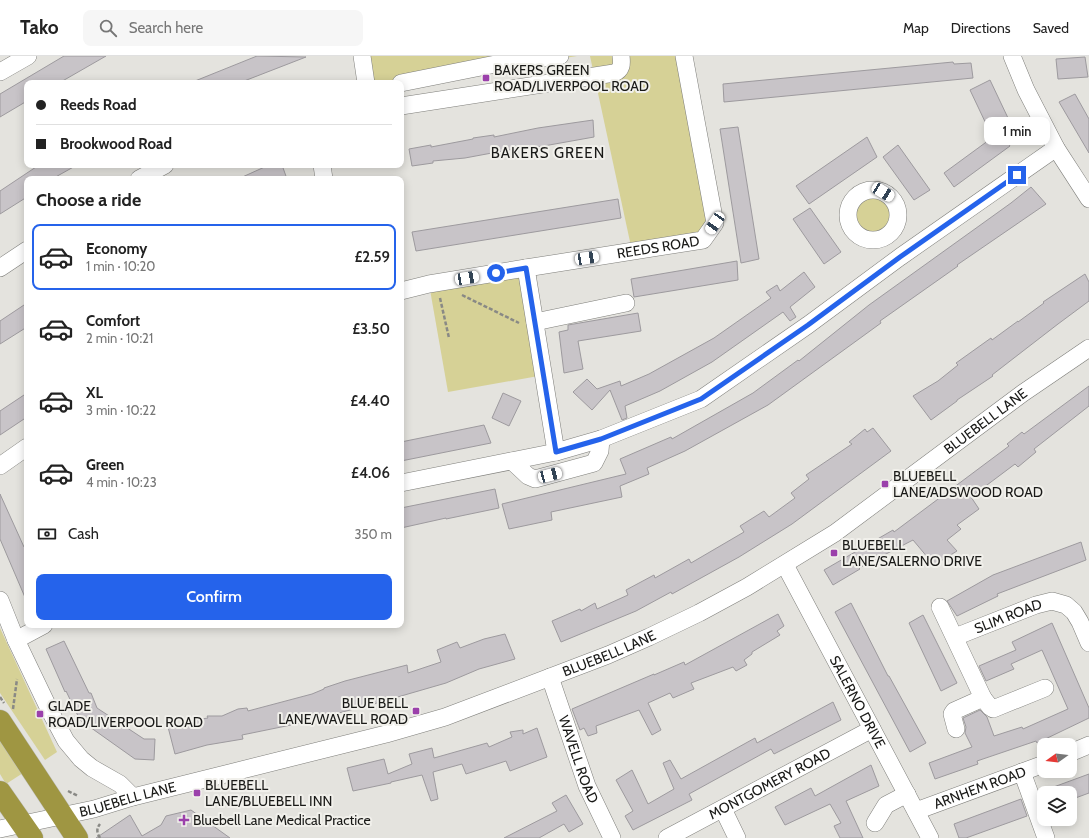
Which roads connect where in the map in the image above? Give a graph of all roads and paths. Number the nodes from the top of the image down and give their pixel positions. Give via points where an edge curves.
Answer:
1 (28, 56) edge
2 (362, 56) edge
3 (560, 56) edge
4 (621, 56) edge
5 (684, 56) edge
6 (1012, 56) edge
7 (495, 60) edge
8 (0, 72) edge
9 (366, 80) edge
10 (404, 82) edge
11 (404, 106) edge
12 (1056, 148) junction
13 (160, 168) edge
14 (145, 176) edge
15 (1089, 199) edge
16 (884, 237) dead end
17 (24, 252) edge
18 (900, 257) junction
19 (0, 268) edge
20 (526, 268) junction
21 (437, 283) junction
22 (404, 290) edge
23 (626, 303) dead end
24 (536, 327) junction
25 (449, 338) dead end
26 (1089, 348) edge
27 (601, 439) junction
28 (24, 449) edge
29 (556, 452) junction
30 (512, 461) junction
31 (0, 466) edge
32 (404, 483) edge
33 (785, 564) junction
34 (0, 600) edge
35 (940, 607) dead end
36 (38, 628) edge
37 (955, 637) junction
38 (16, 640) junction
39 (1089, 643) edge
40 (24, 656) junction
41 (550, 677) junction
42 (1045, 688) dead end
43 (983, 698) junction
44 (6, 719) edge
45 (872, 729) junction
46 (956, 730) dead end
47 (1089, 745) edge
48 (1077, 750) edge
49 (1037, 767) edge
50 (1022, 772) junction
51 (0, 792) edge
52 (907, 794) junction
53 (133, 797) junction
54 (723, 809) junction
55 (916, 811) junction
56 (62, 816) junction
57 (100, 823) dead end
58 (876, 823) dead end
59 (0, 829) edge
60 (27, 831) edge
61 (77, 838) edge
62 (100, 838) edge
63 (612, 838) edge
64 (667, 838) edge
65 (737, 838) edge
66 (930, 838) edge
67 (1046, 838) edge

1 - 8 street
2 - 9 street
3 - 7 street
4 - 11 street via 622,64 619,71 614,73
5 - 20 street, REEDS ROAD via 715,223 703,240
6 - 12 street via 1026,90
7 - 10 street
12 - 15 street
12 - 18 street
13 - 14 street
16 - 18 street
17 - 19 street
18 - 27 street via 701,399
20 - 21 street, REEDS ROAD
20 - 24 street
21 - 22 street, REEDS ROAD
21 - 24 path
21 - 25 path
23 - 24 street
24 - 29 street
26 - 33 street, BLUEBELL LANE via 1023,393 835,533
27 - 29 street
27 - 30 street via 600,451 594,463 535,479
28 - 31 street
29 - 30 street
30 - 32 street
33 - 41 street, BLUEBELL LANE via 699,613 608,655
33 - 45 street, SALERNO DRIVE
34 - 38 street
35 - 37 street
36 - 38 street
37 - 39 street, SLIM ROAD via 1052,601 1066,605 1074,612
37 - 43 street
38 - 40 street
40 - 44 path via 19,666
40 - 53 street via 66,741 92,768 120,784
41 - 53 street, BLUEBELL LANE via 445,717 393,732
41 - 63 street, WAVELL ROAD via 587,786
42 - 43 street via 993,710
43 - 46 street via 954,711 952,714
44 - 56 highway
45 - 52 street, SALERNO DRIVE
45 - 54 street, MONTGOMERY ROAD
47 - 48 street
49 - 50 street, ARNHEM ROAD
50 - 55 street, ARNHEM ROAD
50 - 67 street
51 - 60 highway
52 - 55 street, SALERNO DRIVE
52 - 58 street via 886,805
53 - 56 street, BLUEBELL LANE
54 - 64 street, MONTGOMERY ROAD
54 - 65 street
55 - 66 street, SALERNO DRIVE
56 - 60 street, BLUEBELL LANE
56 - 61 highway
57 - 62 path via 97,830
59 - 60 street, BLUEBELL LANE

